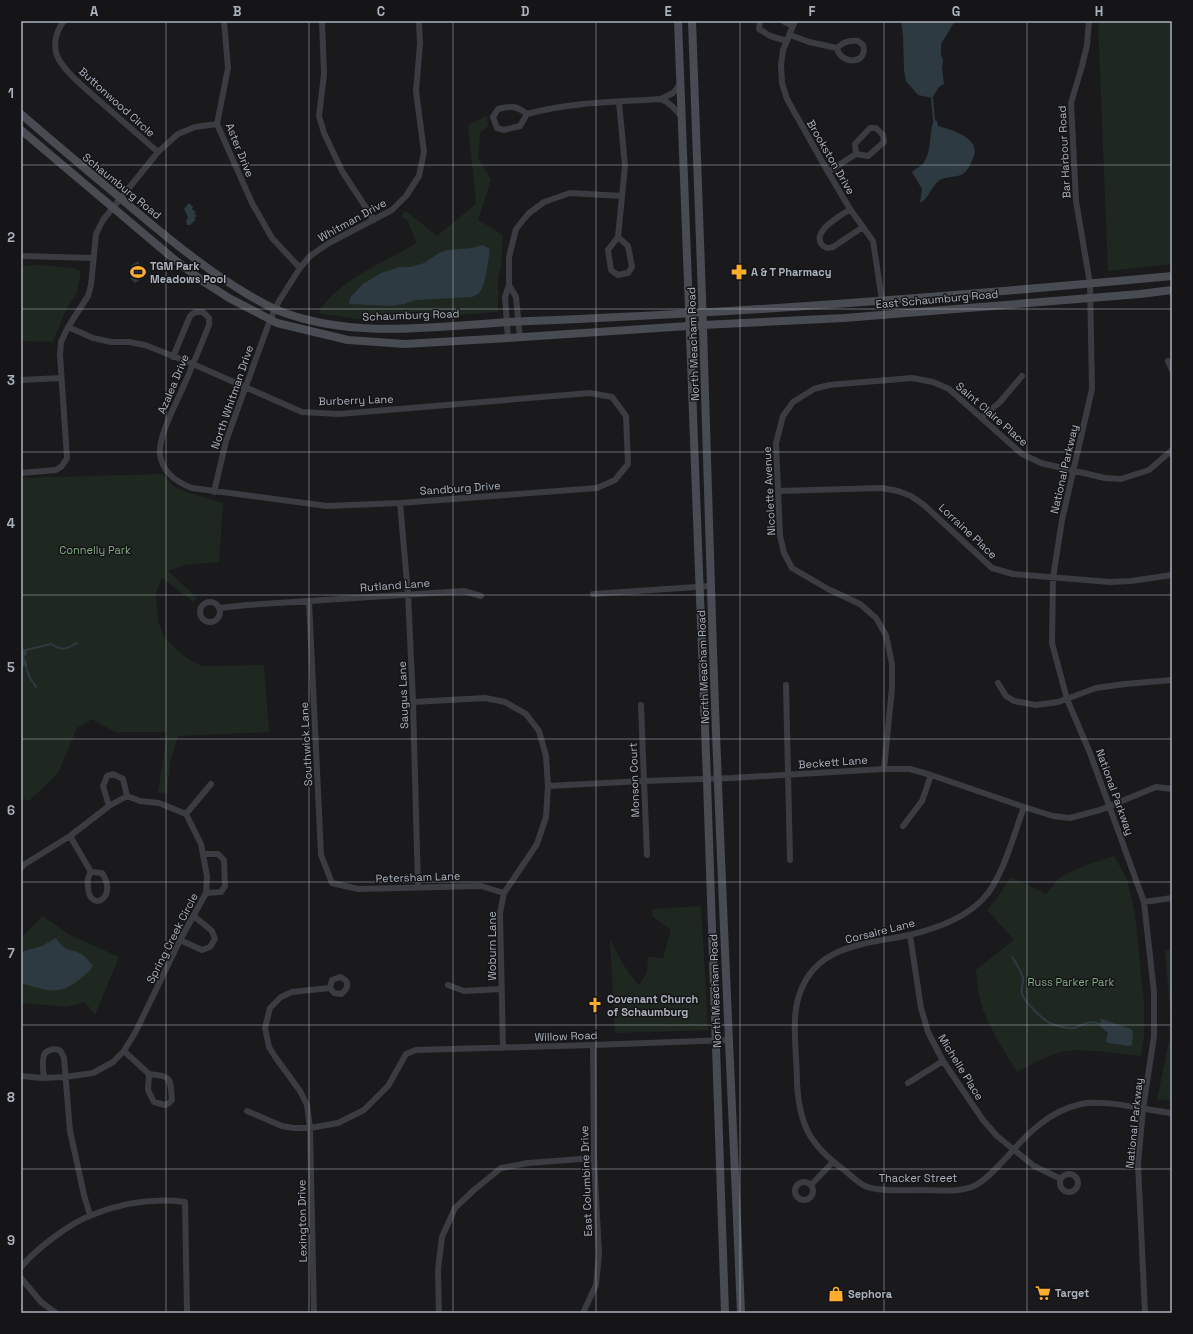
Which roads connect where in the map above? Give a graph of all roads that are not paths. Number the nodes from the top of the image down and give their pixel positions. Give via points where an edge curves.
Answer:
1 (64, 21) edge
2 (224, 21) edge
3 (322, 21) edge
4 (419, 21) edge
5 (678, 21) edge
6 (692, 21) edge
7 (760, 21) edge
8 (783, 21) edge
9 (1089, 21) edge
10 (794, 23) edge
11 (790, 35) junction
12 (786, 41) junction
13 (837, 48) dead end
14 (680, 83) junction
15 (661, 100) junction
16 (619, 102) junction
17 (21, 114) edge
18 (527, 114) junction
19 (682, 118) junction
20 (218, 124) junction
21 (21, 130) edge
22 (158, 152) junction
23 (856, 154) junction
24 (828, 172) junction
25 (622, 196) junction
26 (121, 198) junction
27 (113, 208) junction
28 (850, 209) junction
29 (374, 220) junction
30 (863, 227) junction
31 (618, 237) junction
32 (21, 256) edge
33 (93, 258) junction
34 (300, 268) junction
35 (1172, 276) edge
36 (1090, 284) junction
37 (510, 285) junction
38 (1172, 290) edge
39 (1090, 298) junction
40 (882, 300) junction
41 (274, 310) junction
42 (703, 313) junction
43 (688, 314) junction
44 (270, 320) junction
45 (507, 322) junction
46 (518, 322) junction
47 (703, 325) junction
48 (689, 326) junction
49 (68, 327) junction
50 (508, 338) junction
51 (520, 338) junction
52 (173, 357) junction
53 (1168, 361) dead end
54 (193, 364) junction
55 (1172, 370) edge
56 (1022, 376) dead end
57 (62, 378) junction
58 (21, 380) edge
59 (246, 387) junction
60 (612, 397) joint
61 (793, 402) joint
62 (982, 417) junction
63 (1172, 450) edge
64 (1074, 471) junction
65 (21, 473) edge
66 (778, 491) junction
67 (214, 492) junction
68 (400, 503) junction
69 (1172, 575) edge
70 (1053, 578) junction
71 (711, 586) junction
72 (699, 587) junction
73 (408, 594) junction
74 (593, 594) dead end
75 (481, 596) dead end
76 (309, 601) junction
77 (220, 608) dead end
78 (1172, 680) edge
79 (998, 683) dead end
80 (786, 685) dead end
81 (1068, 700) junction
82 (413, 702) junction
83 (641, 705) dead end
84 (884, 769) junction
85 (787, 775) junction
86 (931, 775) junction
87 (707, 779) junction
88 (719, 779) junction
89 (644, 781) junction
90 (211, 784) dead end
91 (548, 786) junction
92 (1172, 789) edge
93 (127, 796) junction
94 (109, 806) junction
95 (1110, 806) junction
96 (1024, 808) junction
97 (186, 814) junction
98 (902, 826) dead end
99 (70, 836) junction
100 (204, 854) junction
101 (647, 855) dead end
102 (790, 860) dead end
103 (22, 864) edge
104 (91, 872) junction
105 (332, 883) joint
106 (418, 887) junction
107 (206, 893) junction
108 (504, 893) junction
109 (1172, 898) edge
110 (1144, 902) junction
111 (194, 916) junction
112 (910, 935) junction
113 (180, 940) junction
114 (448, 985) dead end
115 (330, 988) dead end
116 (502, 989) junction
117 (728, 1040) junction
118 (716, 1041) junction
119 (593, 1045) junction
120 (503, 1048) junction
121 (124, 1050) junction
122 (944, 1061) junction
123 (149, 1074) junction
124 (21, 1076) edge
125 (65, 1077) junction
126 (44, 1078) junction
127 (908, 1083) dead end
128 (1143, 1109) junction
129 (247, 1111) dead end
130 (1172, 1113) edge
131 (310, 1128) junction
132 (1013, 1149) junction
133 (594, 1158) junction
134 (833, 1162) junction
135 (1061, 1179) dead end
136 (811, 1185) dead end
137 (90, 1215) junction
138 (21, 1267) edge
139 (21, 1278) edge
140 (56, 1313) edge
141 (187, 1313) edge
142 (314, 1313) edge
143 (439, 1313) edge
144 (583, 1313) edge
145 (725, 1313) edge
146 (741, 1313) edge
147 (1145, 1313) edge

1 - 22 street, Buttonwood Circle via 55,37 58,58 73,77
2 - 20 street, Aster Drive via 228,68
3 - 29 street via 324,74 319,116 342,171
4 - 29 street, Whitman Drive via 416,91 424,152 419,176 406,196 392,210
5 - 14 main road, North Meacham Road
6 - 42 main road, North Meacham Road
7 - 12 street via 759,29 763,33
8 - 10 street
9 - 36 street, Bar Harbour Road via 1087,45 1071,103 1076,201
10 - 11 street, Brookston Drive
11 - 12 street, Brookston Drive
11 - 13 street
12 - 24 street, Brookston Drive via 781,65 782,83 787,99
14 - 15 street via 673,93
14 - 19 main road, North Meacham Road
15 - 16 street
15 - 19 street via 668,102
16 - 18 street via 545,109
16 - 25 street via 625,166
17 - 26 main road, Schaumburg Road
18 - 18 street via 512,106 498,109 493,117 496,128 504,130 520,126
19 - 43 main road, North Meacham Road
20 - 22 street via 195,127 178,134
20 - 34 street, Aster Drive via 252,203 272,238
21 - 27 main road, Schaumburg Road
22 - 26 street
23 - 23 street via 868,156 884,142 883,135 876,128 870,128 855,144
23 - 24 street
24 - 28 street, Brookston Drive
25 - 31 street
25 - 37 street via 570,193 544,202 528,214 516,229 509,257
26 - 27 street
26 - 41 main road, Schaumburg Road via 211,271
27 - 33 street via 96,234
27 - 44 main road, Schaumburg Road via 204,282
28 - 30 street, Brookston Drive
28 - 30 street via 824,228 819,238 820,242 828,248 833,247
29 - 34 street, Whitman Drive via 329,243 310,256
30 - 40 street, Brookston Drive via 873,241
31 - 31 street via 628,246 632,267 628,273 618,275 611,270 608,250
32 - 33 street
33 - 49 street via 88,296
34 - 41 street, Whitman Drive
35 - 36 main road, East Schaumburg Road
36 - 39 street, National Parkway
36 - 40 main road, East Schaumburg Road
37 - 45 street via 505,297
37 - 46 street via 516,297
38 - 39 main road, East Schaumburg Road
39 - 47 main road, East Schaumburg Road via 844,318
39 - 64 street, National Parkway via 1092,389
40 - 42 main road, East Schaumburg Road
41 - 44 street, North Whitman Drive
41 - 45 main road, Schaumburg Road via 317,322 364,328 416,328
42 - 43 main road, Schaumburg Road
42 - 47 main road, North Meacham Road
43 - 46 main road, Schaumburg Road
43 - 48 main road, North Meacham Road
44 - 50 main road, Schaumburg Road via 327,336 369,342 405,344
44 - 59 street, North Whitman Drive
45 - 46 main road, Schaumburg Road
45 - 50 street
46 - 51 street
47 - 48 main road, Schaumburg Road
47 - 71 main road, North Meacham Road
48 - 51 main road, Schaumburg Road
48 - 72 main road, North Meacham Road
49 - 52 street, Burberry Lane via 93,338 145,345
49 - 57 street via 61,342
50 - 51 main road, Schaumburg Road
52 - 54 street, Burberry Lane
52 - 54 street, Azalea Drive via 190,316 195,312 203,312 209,318 209,325
53 - 55 street
54 - 59 street, Burberry Lane
54 - 67 street, Azalea Drive via 160,442 160,454 168,473 178,482 192,488
56 - 62 street via 1000,402
57 - 58 street
57 - 65 street via 67,458 56,470
59 - 60 street, Burberry Lane via 302,412 339,414 590,393
59 - 67 street, North Whitman Drive via 226,441
60 - 68 street, Sandburg Drive via 626,416 628,464 615,480 597,488
61 - 62 street, Saint Claire Place via 814,389 829,385 912,378 933,382 949,389
61 - 66 street, Nicolette Avenue via 783,416 776,443
62 - 64 street, Saint Claire Place via 1022,454 1041,463
63 - 64 street, Saint Claire Place via 1149,470 1121,479
64 - 70 street, National Parkway via 1062,520
66 - 70 street, Lorraine Place via 882,488 898,491 924,505 992,568 1013,574
66 - 84 street, Nicolette Avenue via 780,536 784,553 792,568 860,604 876,618 886,635 892,664 892,688
67 - 68 street, Sandburg Drive via 327,506
68 - 73 street, Saugus Lane
69 - 70 street, Lorraine Place via 1110,582
70 - 81 street, National Parkway via 1052,643
71 - 72 street
71 - 88 main road, North Meacham Road
72 - 74 street
72 - 87 main road, North Meacham Road
73 - 75 street, Rutland Lane via 464,591
73 - 76 street, Rutland Lane
73 - 82 street, Saugus Lane
76 - 77 street, Rutland Lane
76 - 105 street, Southwick Lane via 321,855
78 - 81 street via 1096,688
79 - 81 street via 1006,696 1014,702 1036,705
80 - 85 street
81 - 95 street, National Parkway
82 - 91 street, Woburn Lane via 485,698 505,702 526,714 539,731 546,756
82 - 106 street, Saugus Lane
83 - 89 street, Monson Court
84 - 85 street, Beckett Lane
84 - 86 street, Beckett Lane via 910,769
85 - 88 street, Beckett Lane
85 - 102 street
86 - 96 street, Beckett Lane
86 - 98 street via 922,801
87 - 88 street, Beckett Lane
87 - 89 street, Beckett Lane
87 - 118 main road, North Meacham Road
88 - 117 main road, North Meacham Road
89 - 91 street, Beckett Lane
89 - 101 street, Monson Court
90 - 97 street
91 - 108 street, Woburn Lane via 546,817 537,844
92 - 95 street, Beckett Lane via 1156,787
93 - 94 street
93 - 94 street via 123,779 113,774 107,776 103,786
93 - 97 street via 140,801 159,803
94 - 99 street
95 - 96 street, Beckett Lane via 1070,818
95 - 110 street, National Parkway
96 - 112 street, Corsaire Lane via 1000,874 984,898 952,921
97 - 100 street, Spring Creek Circle
99 - 103 street
99 - 104 street
100 - 107 street, Spring Creek Circle
100 - 107 street via 218,854 224,860 225,886 221,892
104 - 104 street via 87,878 88,892 95,901 101,900 108,891 107,880 102,873
105 - 106 street, Petersham Lane via 358,889
106 - 108 street, Petersham Lane via 481,886
107 - 111 street, Spring Creek Circle
108 - 116 street, Woburn Lane via 500,913
109 - 110 street
110 - 128 street, National Parkway via 1154,992 1154,1036
111 - 113 street, Spring Creek Circle
111 - 113 street via 212,931 215,939 210,947 202,950
112 - 122 street, Michelle Place via 921,1008 928,1032
112 - 134 street, Corsaire Lane via 873,941 828,957 816,966 804,984 797,1002 798,1102 811,1139
113 - 121 street, Spring Creek Circle via 136,1031
114 - 116 street via 464,991
115 - 131 street, Lexington Drive via 292,992 281,997 270,1008 265,1028 269,1047 307,1105
116 - 120 street, Woburn Lane
117 - 118 street, Willow Road
117 - 146 main road, North Meacham Road
118 - 119 street, Willow Road
118 - 145 main road, North Meacham Road
119 - 120 street, Willow Road
119 - 133 street, East Columbine Drive
120 - 131 street, Willow Road via 416,1050 406,1054 388,1086 364,1110 338,1123
121 - 123 street
121 - 125 street, Spring Creek Circle via 113,1062 93,1073
122 - 127 street
122 - 132 street, Michelle Place via 983,1120
123 - 123 street via 148,1090 154,1102 165,1105 169,1103 172,1100 171,1082 163,1075
124 - 126 street, Spring Creek Circle
125 - 126 street, Spring Creek Circle
125 - 126 street via 62,1053 53,1049 44,1055
125 - 137 street via 70,1131
128 - 130 street, Thacker Street
128 - 132 street, Thacker Street via 1110,1103 1081,1104 1058,1113 1032,1129
128 - 147 street, National Parkway via 1138,1164
129 - 131 street via 282,1126
131 - 142 street, Lexington Drive
132 - 134 street, Thacker Street via 988,1176 974,1186 957,1190 883,1190 865,1186
132 - 135 street, Michelle Place via 1034,1166
133 - 143 street via 528,1162 502,1168 459,1204 442,1237 438,1270
133 - 144 street, East Columbine Drive via 599,1254 596,1285
134 - 136 street
137 - 138 street via 43,1246
137 - 141 street via 148,1202 185,1202
139 - 140 street via 41,1302

